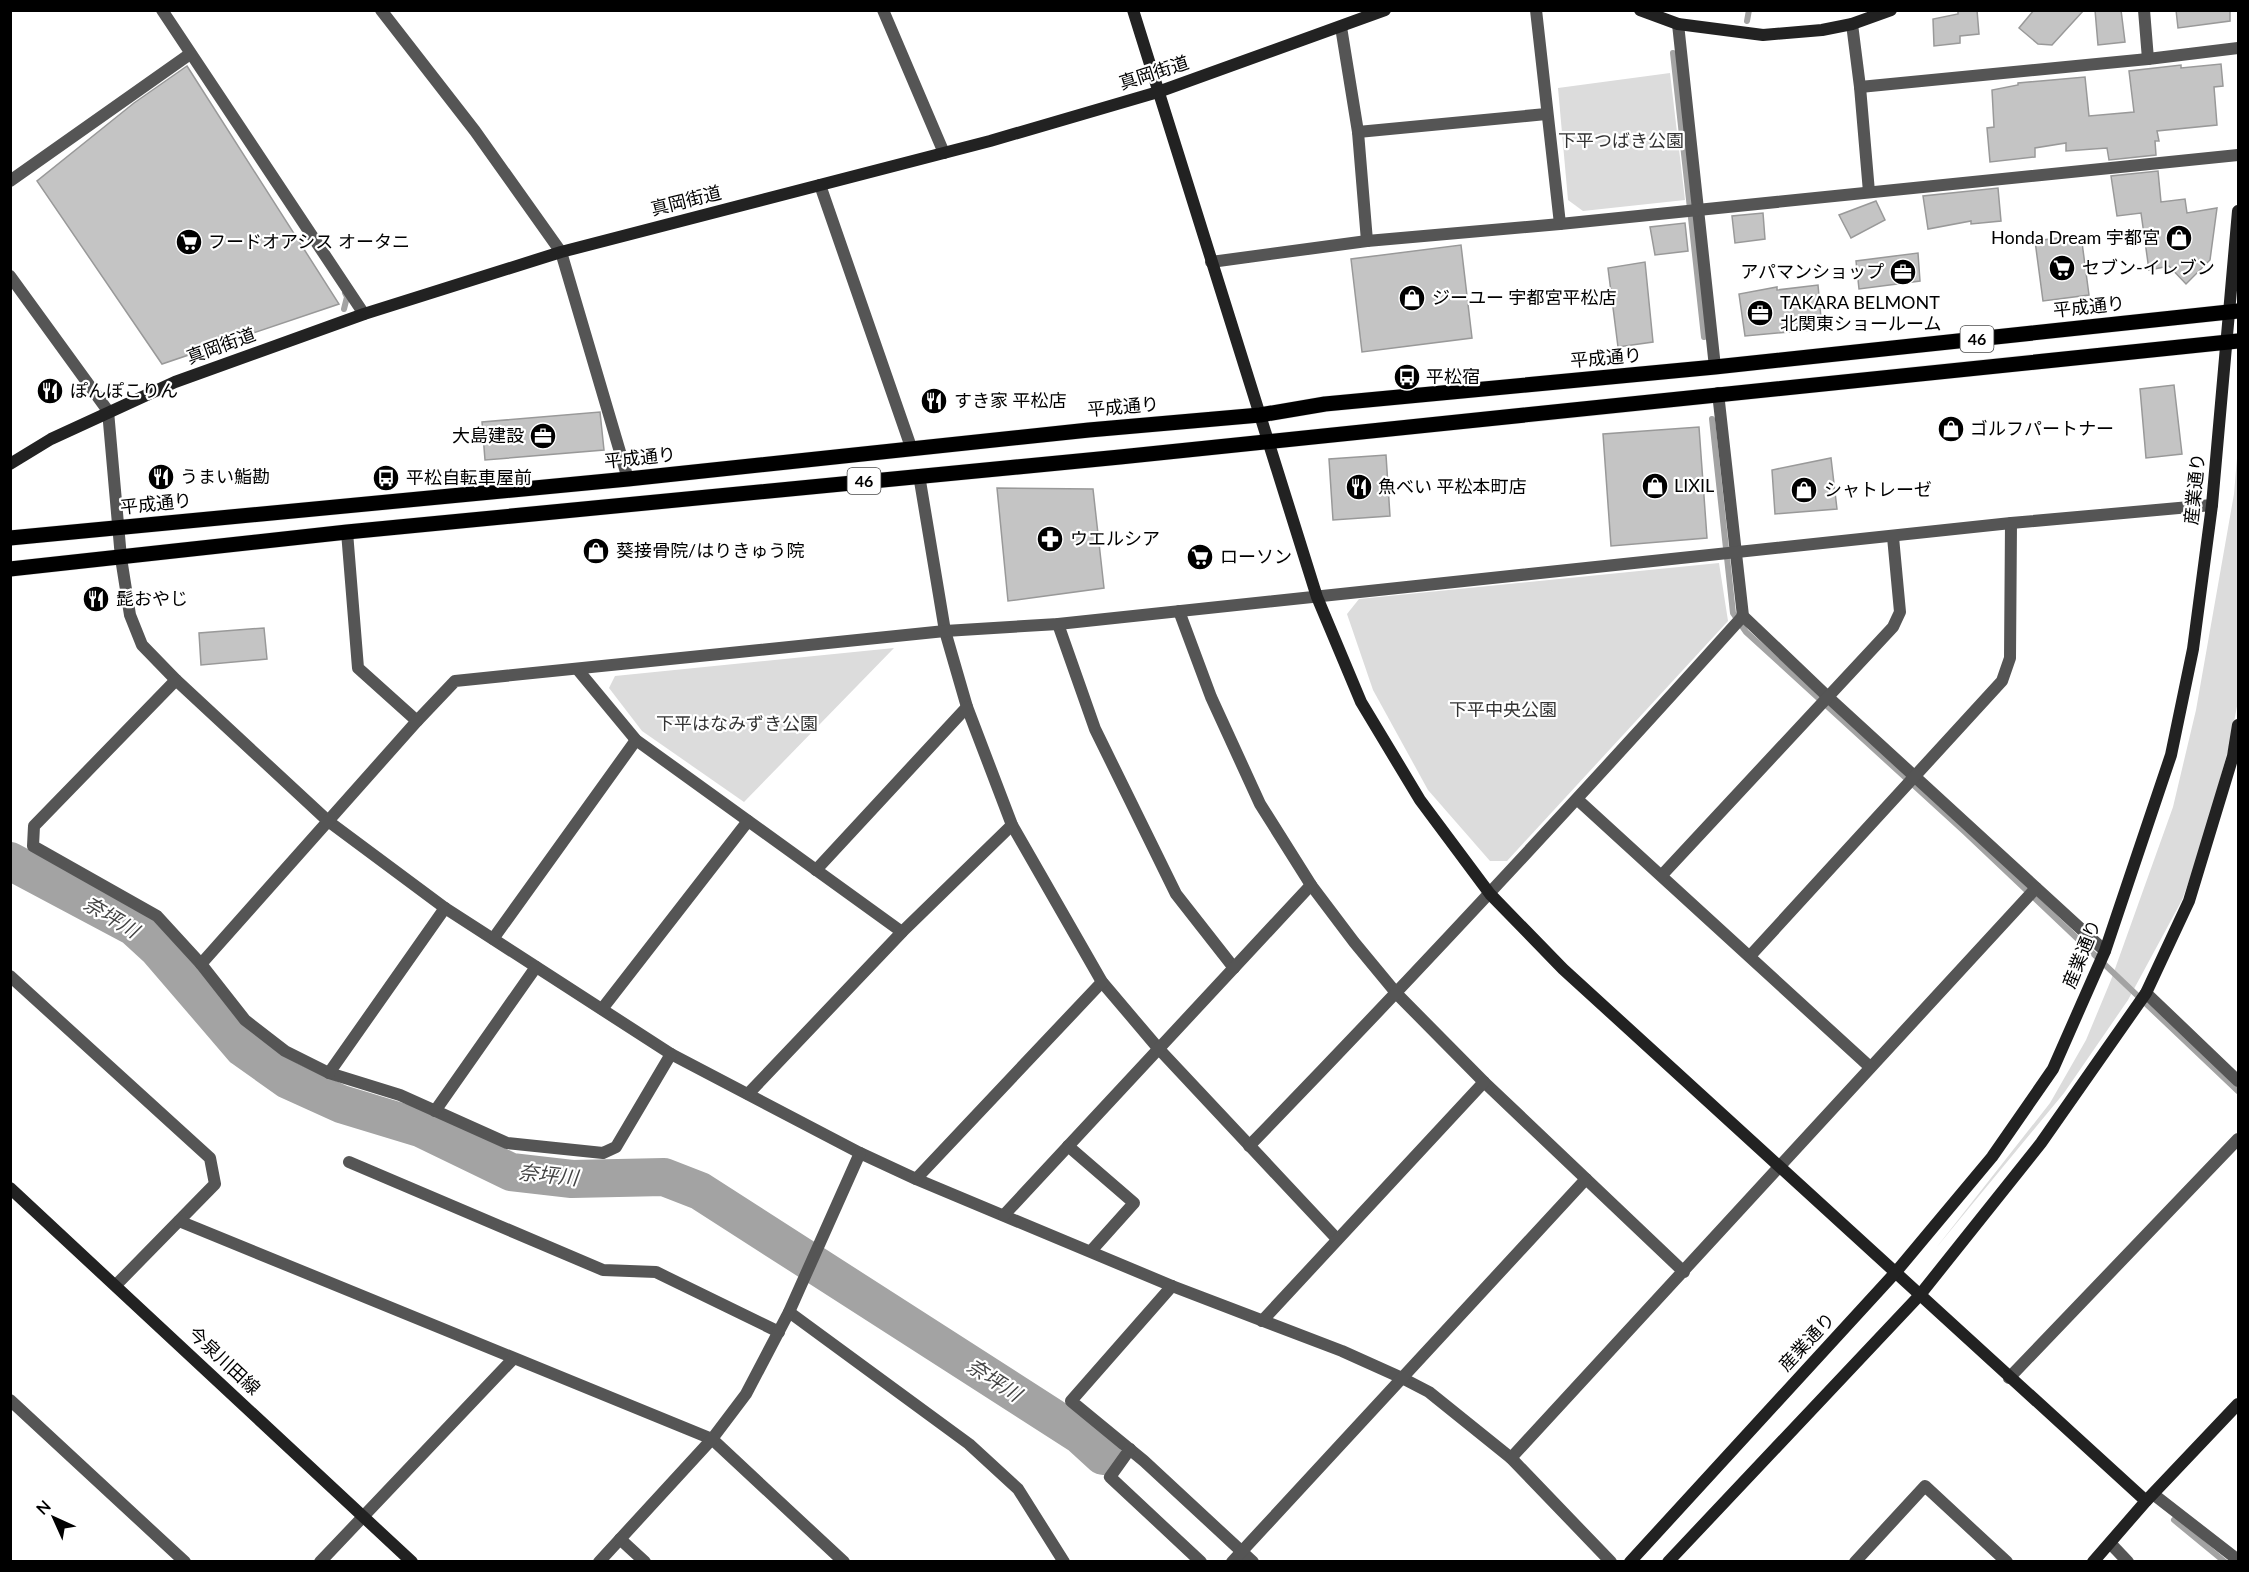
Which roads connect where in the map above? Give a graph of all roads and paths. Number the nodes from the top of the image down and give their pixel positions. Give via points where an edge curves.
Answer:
1 (162, 10) edge
2 (381, 10) edge
3 (883, 10) edge
4 (1133, 10) edge
5 (1385, 10) edge
6 (1536, 10) edge
7 (1640, 10) edge
8 (1892, 10) edge
9 (2144, 10) edge
10 (1678, 24) junction
11 (1851, 24) junction
12 (1341, 27) junction
13 (2238, 48) edge
14 (190, 54) junction
15 (2148, 59) junction
16 (1860, 87) junction
17 (1158, 92) junction
18 (1546, 114) junction
19 (1359, 132) junction
20 (944, 153) junction
21 (2238, 155) edge
22 (10, 181) edge
23 (820, 186) junction
24 (1869, 192) junction
25 (1699, 210) junction
26 (2238, 211) edge
27 (1560, 224) junction
28 (1367, 241) junction
29 (561, 252) junction
30 (1211, 262) junction
31 (10, 276) edge
32 (2234, 311) edge
33 (364, 314) junction
34 (2232, 342) edge
35 (1715, 367) junction
36 (1718, 393) junction
37 (108, 411) junction
38 (1260, 415) junction
39 (1267, 440) junction
40 (912, 450) junction
41 (10, 464) edge
42 (919, 475) junction
43 (628, 479) junction
44 (2212, 506) junction
45 (2011, 524) junction
46 (117, 528) junction
47 (347, 532) junction
48 (1893, 537) junction
49 (10, 538) edge
50 (1735, 553) junction
51 (121, 558) junction
52 (10, 569) edge
53 (1317, 597) junction
54 (1179, 611) junction
55 (1743, 616) junction
56 (1058, 624) junction
57 (945, 631) junction
58 (578, 670) junction
59 (176, 680) junction
60 (1827, 697) junction
61 (967, 707) junction
62 (417, 721) junction
63 (2238, 725) edge
64 (636, 740) junction
65 (1914, 777) junction
66 (1578, 800) junction
67 (328, 821) junction
68 (748, 821) junction
69 (1012, 825) junction
70 (816, 870) junction
71 (1662, 876) junction
72 (1311, 885) junction
73 (2036, 888) junction
74 (1490, 894) junction
75 (445, 908) junction
76 (902, 932) junction
77 (492, 939) junction
78 (2105, 951) junction
79 (1750, 956) junction
80 (201, 964) junction
81 (536, 967) junction
82 (1234, 968) junction
83 (10, 976) edge
84 (1101, 982) junction
85 (2146, 993) junction
86 (1397, 994) junction
87 (602, 1009) junction
88 (1158, 1048) junction
89 (671, 1054) junction
90 (1870, 1067) junction
91 (329, 1073) junction
92 (2238, 1081) edge
93 (1484, 1082) junction
94 (748, 1094) junction
95 (435, 1111) junction
96 (2238, 1139) edge
97 (1068, 1146) junction
98 (1249, 1146) junction
99 (860, 1154) junction
100 (349, 1162) dead end
101 (1779, 1168) junction
102 (916, 1179) junction
103 (1586, 1179) junction
104 (10, 1188) edge
105 (1004, 1215) junction
106 (178, 1221) junction
107 (1337, 1239) junction
108 (1091, 1251) junction
109 (1684, 1272) junction
110 (1895, 1273) junction
111 (116, 1286) junction
112 (1172, 1286) junction
113 (1918, 1296) junction
114 (789, 1312) junction
115 (1262, 1321) junction
116 (778, 1332) junction
117 (513, 1359) junction
118 (1402, 1378) junction
119 (2009, 1378) junction
120 (10, 1400) edge
121 (2238, 1404) edge
122 (712, 1439) junction
123 (1130, 1449) junction
124 (1511, 1458) junction
125 (2149, 1498) junction
126 (363, 1516) junction
127 (620, 1539) junction
128 (2110, 1542) junction
129 (1242, 1551) junction
130 (2238, 1560) edge
131 (185, 1562) edge
132 (320, 1562) edge
133 (412, 1562) edge
134 (599, 1562) edge
135 (645, 1562) edge
136 (844, 1562) edge
137 (1064, 1562) edge
138 (1201, 1562) edge
139 (1232, 1562) edge
140 (1253, 1562) edge
141 (1611, 1562) edge
142 (1630, 1562) edge
143 (1668, 1562) edge
144 (1855, 1562) edge
145 (2007, 1562) edge
146 (2092, 1562) edge
147 (2128, 1562) edge

1 - 14 street
2 - 29 street via 475,131
3 - 20 street
4 - 17 street
5 - 12 street, 真岡街道
6 - 18 street
7 - 10 street
8 - 11 street
9 - 15 street
10 - 11 street via 1763,35
10 - 25 street
11 - 16 street
12 - 17 street, 真岡街道
12 - 19 street
13 - 15 street
14 - 22 street
14 - 33 street
15 - 16 street
16 - 24 street
17 - 20 street, 真岡街道
17 - 30 street
18 - 19 street
18 - 27 street
19 - 28 street
20 - 23 street, 真岡街道
21 - 24 street
23 - 29 street, 真岡街道
23 - 40 street
24 - 25 street
25 - 27 street
25 - 35 street
26 - 32 street, 産業通り
27 - 28 street
28 - 30 street
29 - 33 street, 真岡街道
29 - 43 street
30 - 38 street
31 - 37 street
32 - 34 street, 産業通り
32 - 35 main road, 平成通り / 46
33 - 37 street, 真岡街道 via 175,382
34 - 36 main road, 46
34 - 44 street, 産業通り
35 - 38 main road, 平成通り / 46 via 1325,404
36 - 39 main road, 46
36 - 50 street
37 - 41 street, 真岡街道
37 - 46 street
38 - 39 street
38 - 40 main road, 平成通り / 46
39 - 42 main road, 46
39 - 53 street
40 - 43 main road, 平成通り / 46
42 - 47 main road, 46
42 - 57 street
43 - 46 main road, 平成通り / 46
44 - 45 street
44 - 78 street, 産業通り via 2193,649 2171,755
45 - 48 street
45 - 65 street via 2010,658 2002,681
46 - 49 main road, 平成通り / 46
46 - 51 street
47 - 51 main road, 46
47 - 62 street via 358,668
48 - 50 street
48 - 60 street via 1900,612 1893,627
50 - 53 street
50 - 55 street
51 - 52 main road, 46
51 - 59 street via 130,615 141,645
53 - 54 street
53 - 74 street via 1361,702 1420,800
54 - 56 street
54 - 72 street via 1211,697 1260,804
55 - 60 street
55 - 66 street
56 - 57 street
56 - 82 street via 1095,729 1176,894
57 - 58 street
57 - 61 street
58 - 62 street via 455,681
58 - 64 street
59 - 67 street
59 - 80 street via 34,826 33,846 157,916
60 - 65 street
60 - 71 street
61 - 69 street
61 - 70 street
62 - 67 street
63 - 85 street via 2234,756 2190,901
64 - 68 street
64 - 77 street
65 - 73 street
65 - 79 street
66 - 71 street
66 - 74 street
67 - 75 street
67 - 80 street
68 - 70 street
68 - 87 street
69 - 76 street
69 - 84 street
70 - 76 street
71 - 79 street
72 - 82 street
72 - 86 street
73 - 78 street
73 - 90 street
74 - 86 street
74 - 101 street via 1563,969
75 - 77 street
75 - 91 street
76 - 94 street
77 - 81 street
78 - 110 street, 産業通り via 2053,1069 1992,1156
79 - 90 street
80 - 91 street via 245,1020 285,1051
81 - 87 street
81 - 95 street
82 - 88 street
83 - 106 street via 210,1158 215,1184
84 - 88 street
84 - 102 street
85 - 92 street
85 - 113 street via 2041,1143
86 - 93 street
86 - 98 street
87 - 89 street
88 - 97 street
88 - 98 street
89 - 94 street
89 - 95 street via 616,1147 603,1153 507,1143
90 - 101 street
91 - 95 street via 400,1095
93 - 103 street
93 - 107 street
94 - 99 street
96 - 119 street
97 - 105 street
97 - 108 street via 1134,1203
98 - 107 street
99 - 102 street
99 - 114 street
100 - 116 street via 603,1270 656,1272
101 - 109 street
101 - 110 street
102 - 105 street
103 - 109 street
103 - 118 street
104 - 111 street, 今泉川田線
105 - 108 street
106 - 111 street
106 - 117 street
107 - 115 street
108 - 112 street
109 - 124 street
110 - 113 street
110 - 142 street, 産業通り
111 - 126 street, 今泉川田線
112 - 115 street
112 - 123 street via 1071,1401
113 - 119 street
113 - 143 street
114 - 116 street
114 - 137 street via 969,1444 1018,1489
115 - 118 street
116 - 122 street via 746,1394
117 - 122 street
117 - 126 street
118 - 124 street via 1429,1392
118 - 129 street
119 - 125 street
120 - 131 street
121 - 125 street
122 - 127 street
122 - 136 street
123 - 129 street
123 - 138 street via 1110,1477
124 - 141 street
125 - 128 street
125 - 130 street
126 - 132 street
126 - 133 street, 今泉川田線
127 - 134 street
127 - 135 street
128 - 146 street
128 - 147 street
129 - 139 street
129 - 140 street
144 - 145 street via 1925,1486

